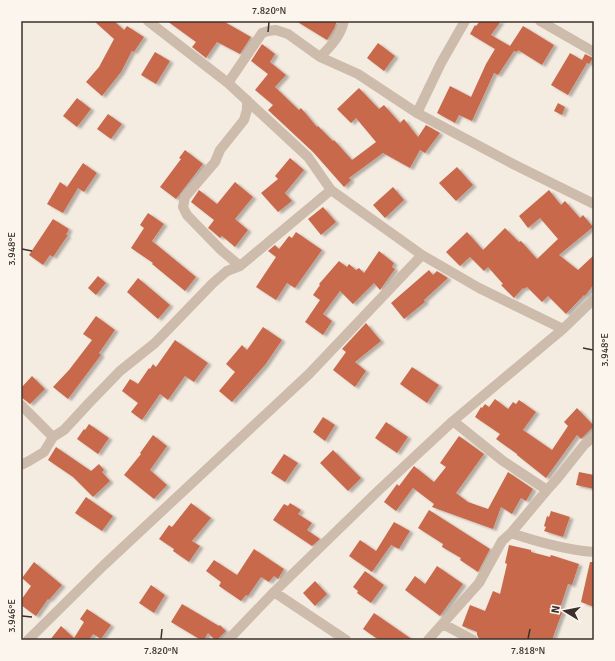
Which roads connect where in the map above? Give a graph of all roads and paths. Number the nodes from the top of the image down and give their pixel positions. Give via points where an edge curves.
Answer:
1 (148, 21) edge
2 (344, 21) edge
3 (465, 21) edge
4 (540, 21) edge
5 (594, 52) edge
6 (320, 57) junction
7 (228, 83) junction
8 (247, 100) junction
9 (417, 113) junction
10 (331, 190) junction
11 (594, 204) edge
12 (422, 255) junction
13 (240, 266) junction
14 (594, 299) edge
15 (563, 329) junction
16 (21, 405) edge
17 (453, 421) junction
18 (594, 436) edge
19 (53, 437) junction
20 (21, 465) edge
21 (547, 490) junction
22 (511, 533) junction
23 (594, 552) edge
24 (274, 592) junction
25 (443, 624) junction
26 (28, 640) edge
27 (228, 640) edge
28 (346, 640) edge
29 (428, 640) edge
30 (473, 640) edge

1 - 7 street
2 - 6 street via 334,43
3 - 9 street
4 - 5 street
6 - 7 street via 288,34 268,30 262,33
6 - 9 street via 358,74
7 - 8 street
8 - 10 street via 308,157
8 - 13 street via 244,120 220,150 211,168 185,197 183,207 187,216
9 - 11 street
10 - 12 street
10 - 13 street
12 - 15 street via 478,288
12 - 26 street via 309,374 104,565
13 - 19 street via 226,271 155,343 120,372 64,430
14 - 15 street
15 - 17 street
16 - 19 street
17 - 21 street
17 - 24 street
18 - 21 street
19 - 20 street via 44,452
21 - 22 street
22 - 23 street via 537,542
22 - 25 street via 502,541 479,583
24 - 27 street
24 - 28 street
25 - 29 street
25 - 30 street

